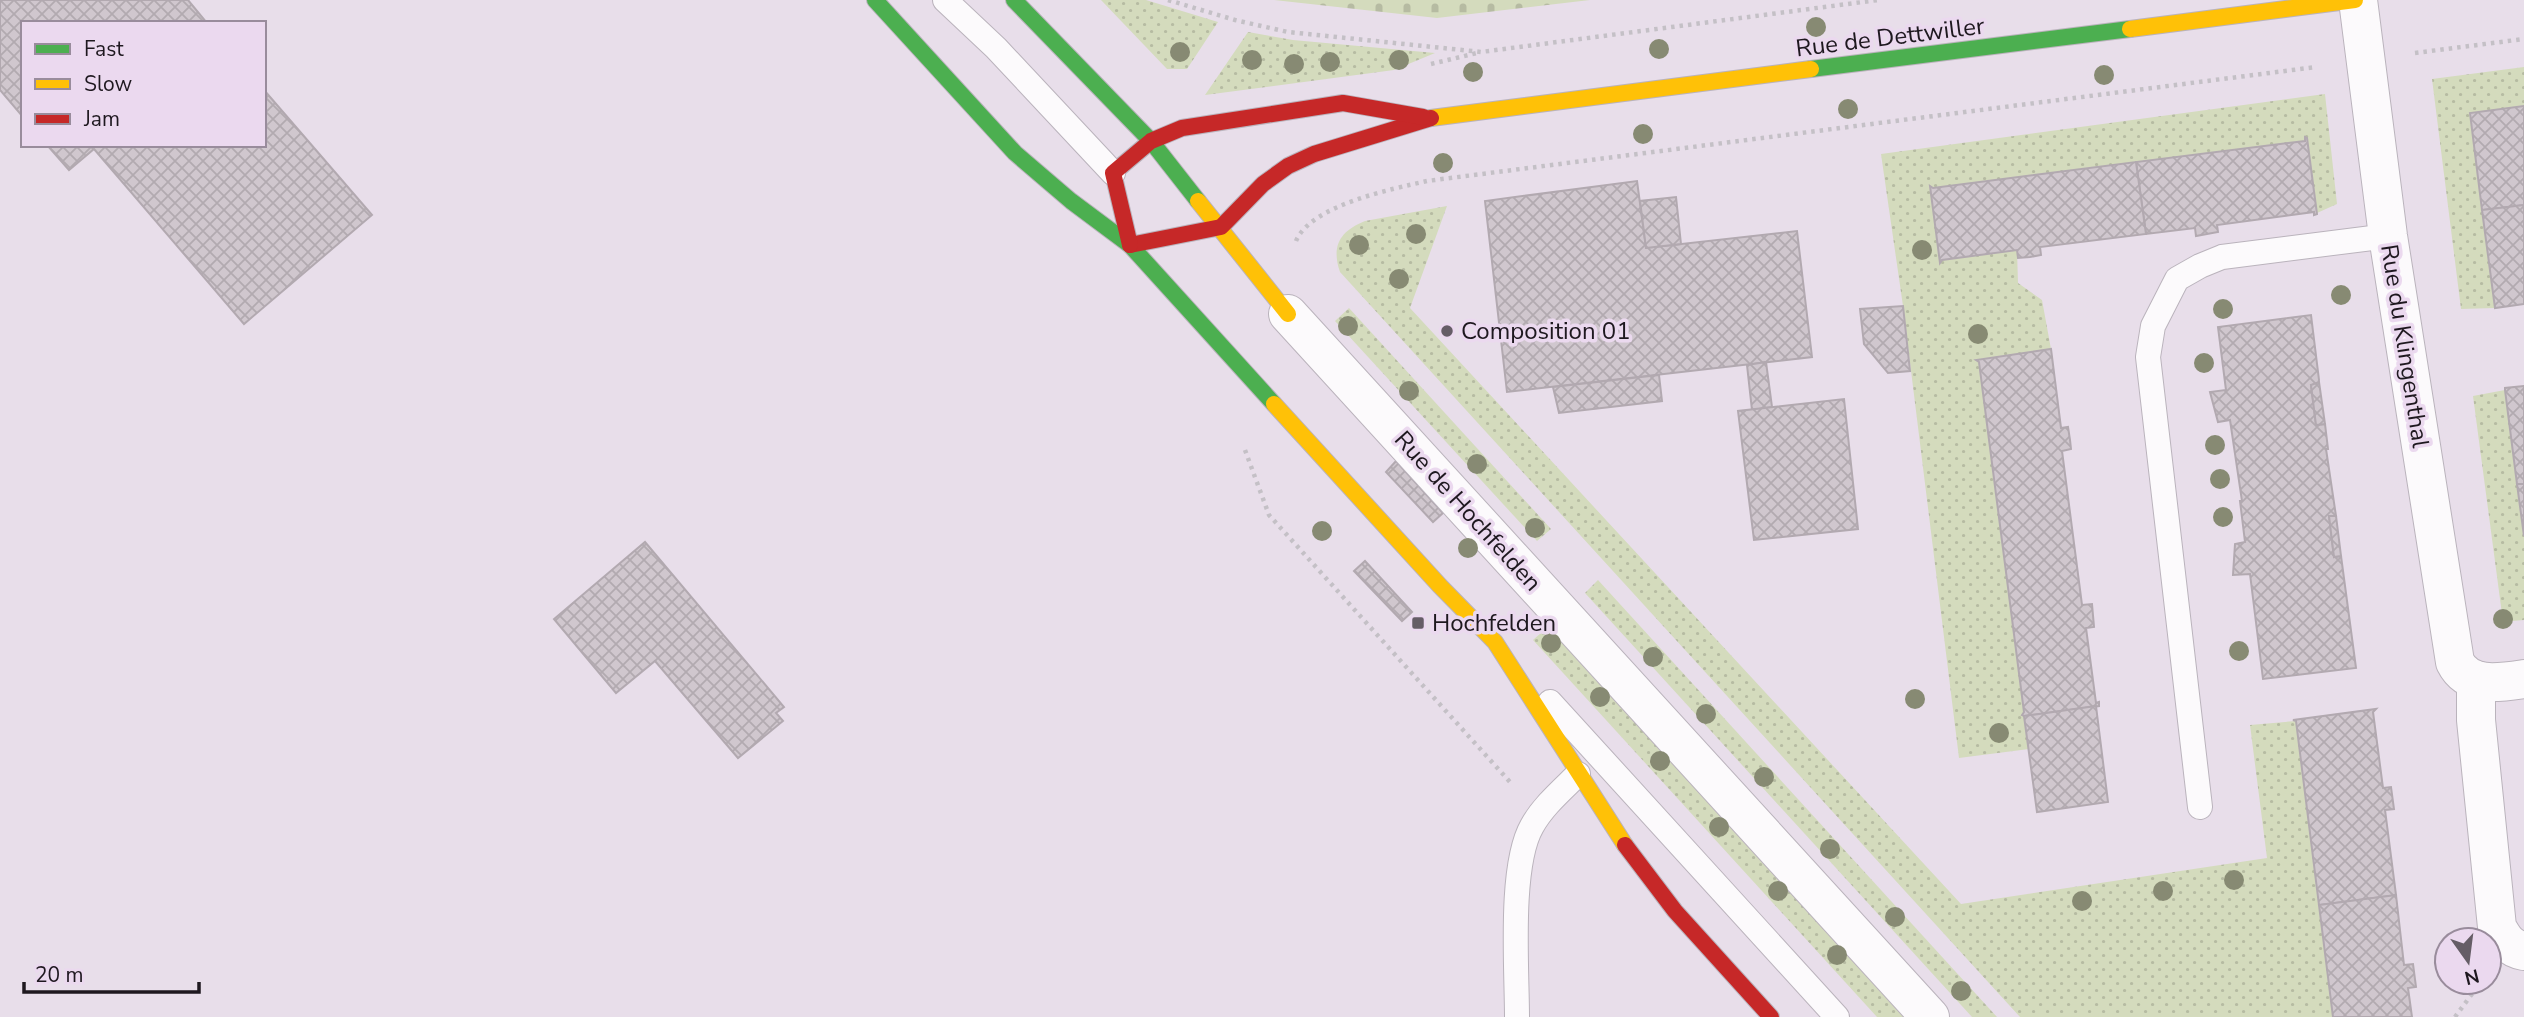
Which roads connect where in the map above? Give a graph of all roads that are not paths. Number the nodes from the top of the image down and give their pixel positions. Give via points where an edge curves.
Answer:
1 (875, 0) edge
2 (945, 0) edge
3 (1014, 0) edge
4 (2339, 1) edge
5 (1431, 118) junction
6 (1151, 141) junction
7 (1113, 173) junction
8 (1221, 227) junction
9 (2388, 236) junction
10 (1130, 245) junction
11 (1288, 314) joint
12 (1495, 642) junction
13 (2476, 680) junction
14 (2524, 680) edge
15 (1578, 774) junction
16 (2200, 807) dead end
17 (2524, 951) edge
18 (1517, 1017) edge
19 (1771, 1017) edge
20 (1837, 1017) edge
21 (1930, 1017) edge

1 - 10 main road via 1015,153
2 - 7 lane
3 - 6 main road, Rue de Hochfelden
4 - 5 main road, Rue de Dettwiller
4 - 9 street, Rue du Klingenthal
5 - 6 main road, Rue de Dettwiller via 1343,103 1182,128
5 - 8 main road, Rue de Dettwiller via 1288,166 1263,184
6 - 7 main road, Rue de Dettwiller
6 - 8 main road, Rue de Hochfelden
7 - 10 main road
8 - 10 main road
8 - 11 main road, Rue de Hochfelden
9 - 13 street, Rue du Klingenthal via 2450,642 2461,674
9 - 16 lane via 2222,257 2177,279 2153,326 2148,357
10 - 12 main road
11 - 21 street, Rue de Hochfelden
12 - 15 main road
12 - 20 lane
13 - 14 street
13 - 17 street via 2497,927 2505,941
15 - 18 lane via 1539,814 1524,843 1517,895
15 - 19 main road via 1658,891

